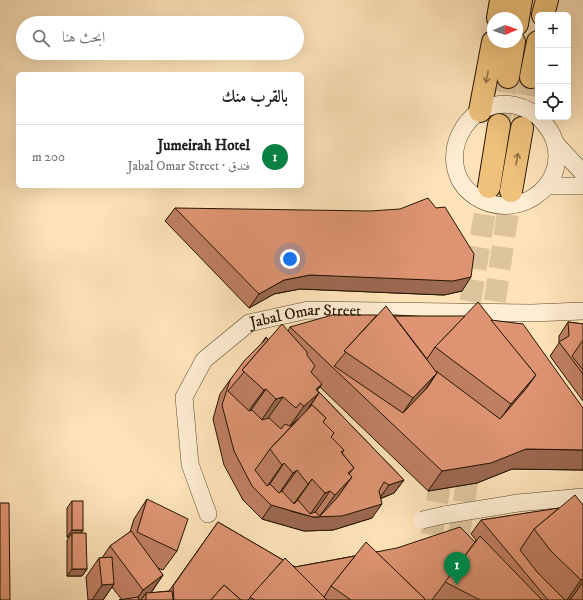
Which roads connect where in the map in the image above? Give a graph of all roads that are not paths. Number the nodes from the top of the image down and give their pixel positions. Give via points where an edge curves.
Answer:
1 (501, 0) edge
2 (521, 0) edge
3 (547, 0) edge
4 (499, 12) edge
5 (519, 12) edge
6 (544, 12) edge
7 (493, 48) edge
8 (513, 48) edge
9 (537, 48) edge
10 (508, 77) tunnel mouth
11 (531, 77) tunnel mouth
12 (480, 111) junction
13 (533, 120) edge
14 (499, 126) tunnel mouth
15 (555, 143) junction
16 (583, 173) edge
17 (546, 186) junction
18 (583, 186) edge
19 (489, 187) tunnel mouth
20 (511, 191) tunnel mouth
21 (583, 311) edge
22 (583, 497) edge
23 (208, 514) dead end
24 (422, 520) dead end

1 - 4 highway
2 - 5 highway
3 - 6 highway
7 -> 12 highway
8 - 10 highway
9 - 11 highway
12 - 13 street via 491,106 507,104 523,107
12 - 17 street via 464,125 457,139 454,155 456,171 464,185 475,196 489,204 504,207 520,205 535,198
13 - 15 street via 548,128
20 -> 13 highway
14 - 19 highway
15 - 16 street
15 - 17 street via 553,173
17 - 18 street
21 - 23 street, Jabal Omar Street via 532,313 308,310 249,323 204,360 184,397 190,464
22 - 24 street, bridge via 518,503

